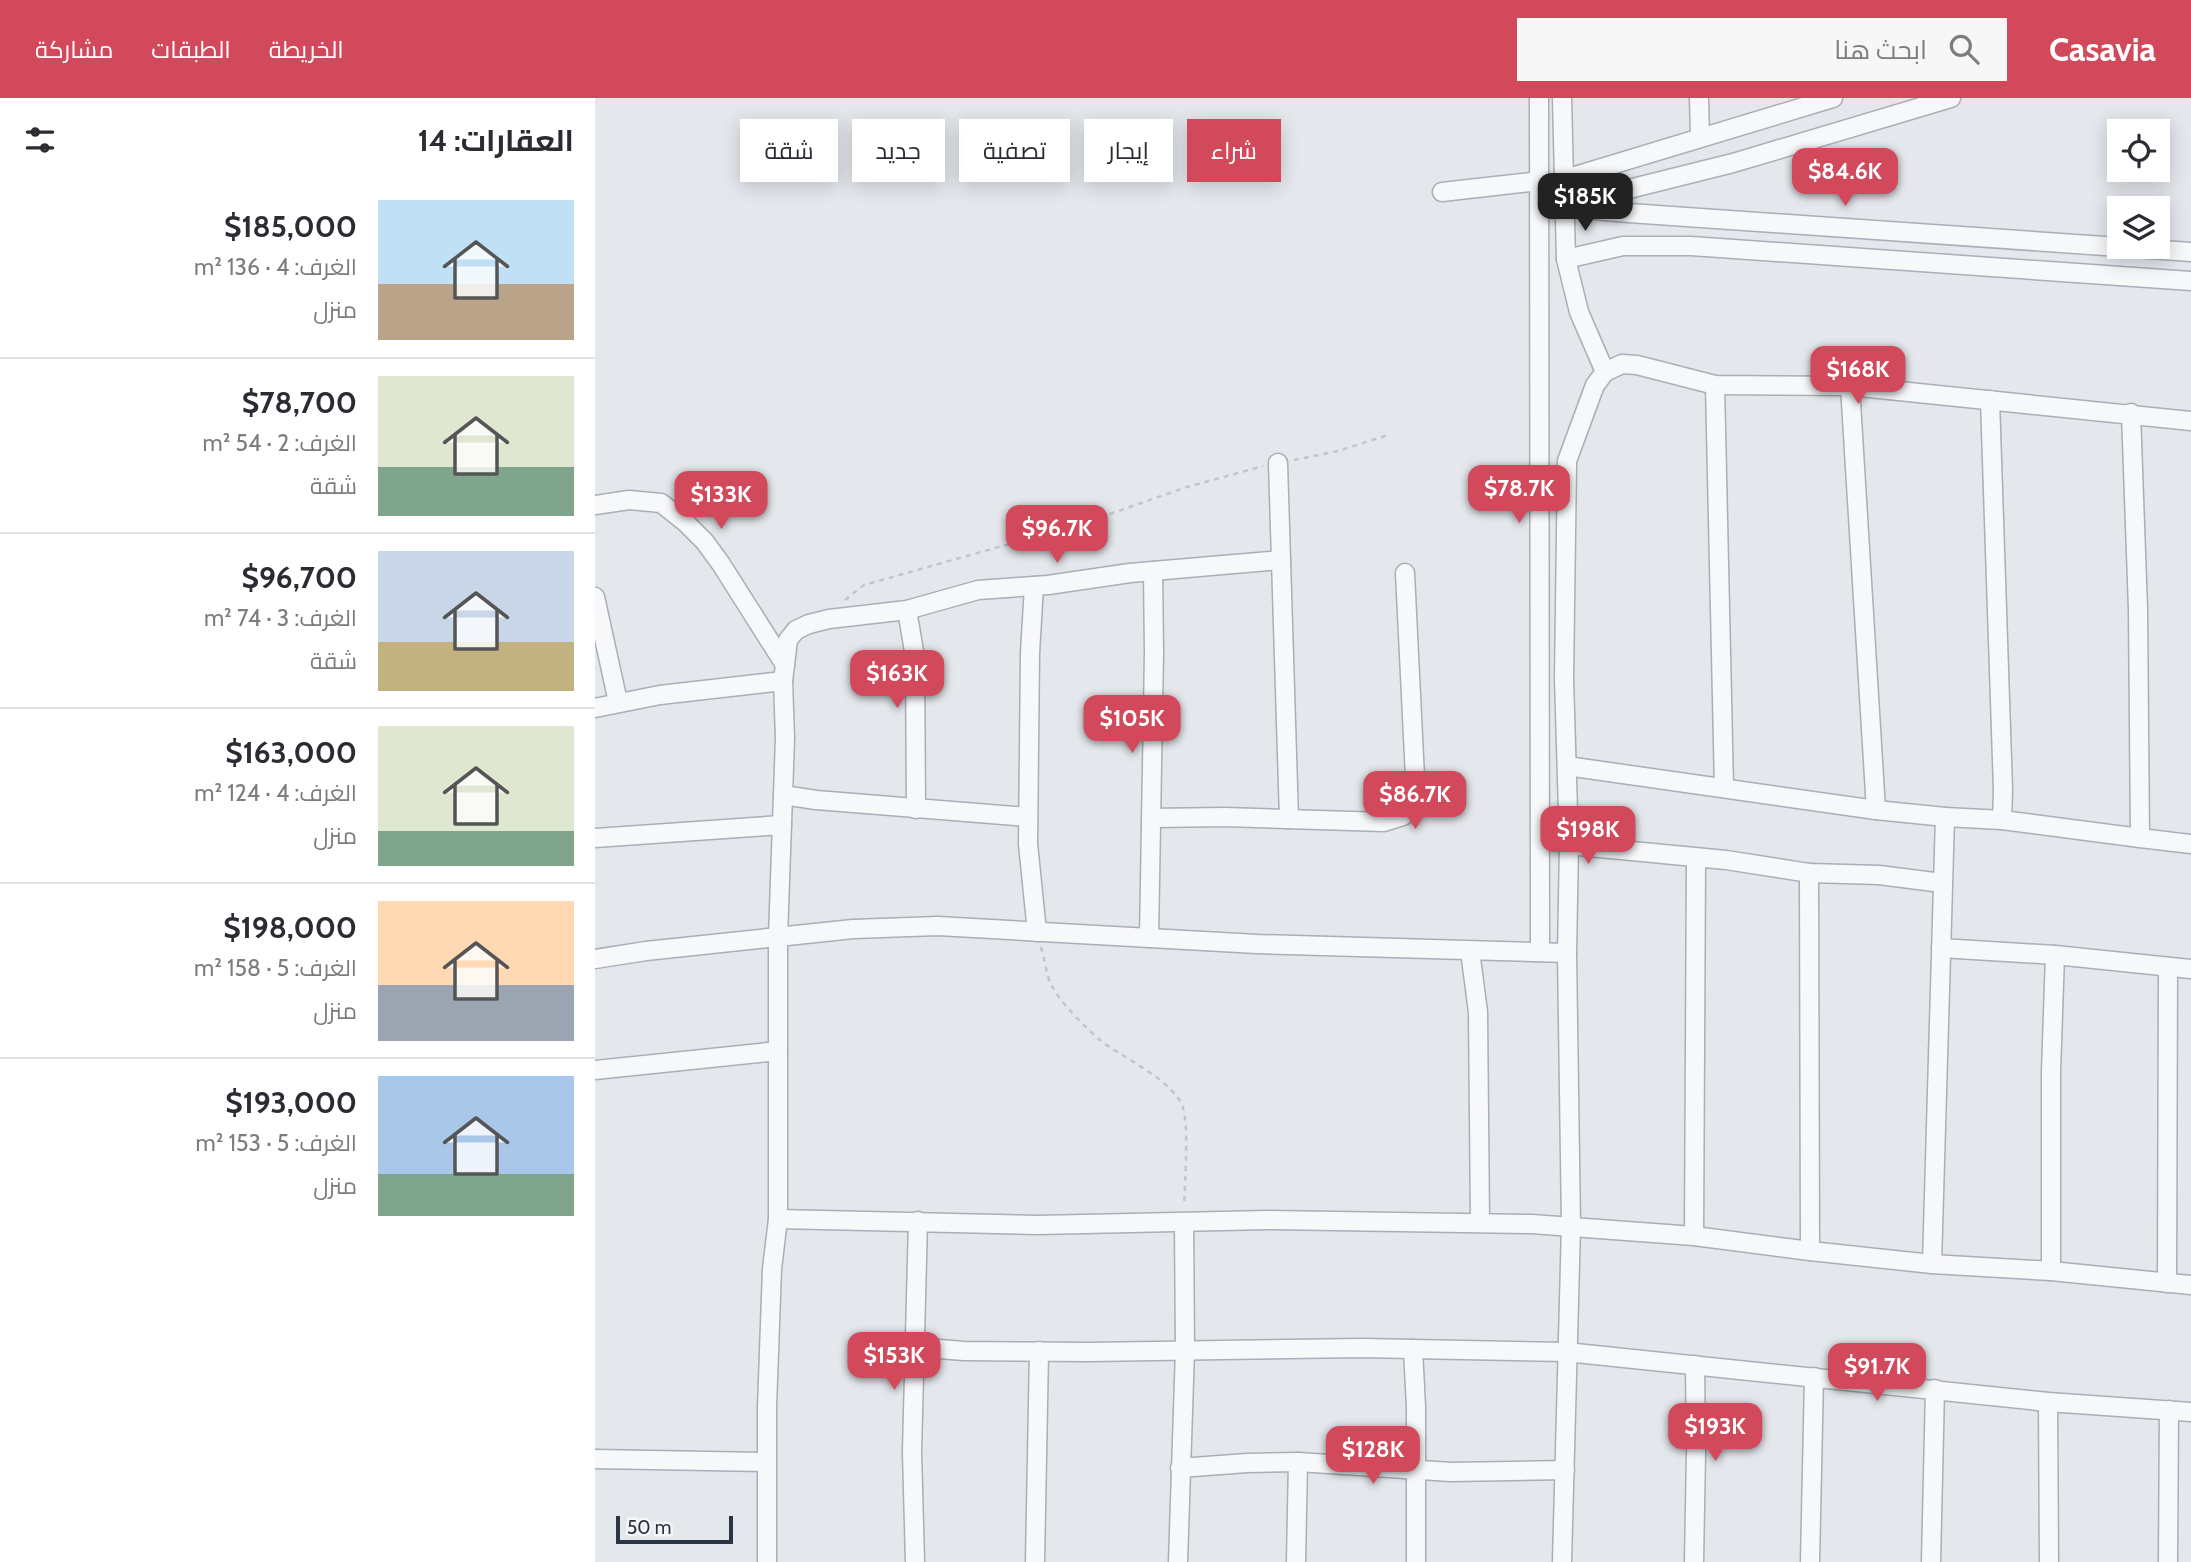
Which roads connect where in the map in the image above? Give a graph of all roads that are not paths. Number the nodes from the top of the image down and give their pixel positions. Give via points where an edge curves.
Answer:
1 (1539, 98) edge
2 (1562, 98) edge
3 (1699, 98) edge
4 (1951, 98) edge
5 (1829, 99) edge
6 (1700, 137) junction
7 (1565, 179) junction
8 (1539, 181) junction
9 (1442, 192) dead end
10 (1566, 205) junction
11 (1952, 235) junction
12 (2107, 246) edge
13 (2170, 251) edge
14 (2191, 252) edge
15 (1566, 259) junction
16 (1950, 264) junction
17 (2191, 281) edge
18 (1605, 372) junction
19 (1715, 385) junction
20 (1850, 386) junction
21 (1990, 400) junction
22 (2131, 413) junction
23 (2191, 421) edge
24 (1567, 461) junction
25 (1538, 462) junction
26 (1278, 463) road end
27 (595, 505) edge
28 (1281, 560) junction
29 (1153, 570) junction
30 (1405, 573) dead end
31 (1034, 586) junction
32 (595, 597) edge
33 (907, 610) junction
34 (784, 673) junction
35 (618, 702) junction
36 (595, 708) edge
37 (1567, 766) junction
38 (1724, 788) junction
39 (783, 795) junction
40 (916, 809) junction
41 (1876, 810) junction
42 (1028, 817) junction
43 (1945, 817) junction
44 (1151, 818) junction
45 (1289, 819) junction
46 (2002, 820) junction
47 (782, 825) junction
48 (595, 838) edge
49 (2140, 838) junction
50 (2191, 844) edge
51 (1570, 845) junction
52 (1696, 858) junction
53 (1809, 873) junction
54 (1942, 883) junction
55 (1037, 932) junction
56 (778, 937) junction
57 (1149, 938) junction
58 (1941, 948) junction
59 (1470, 951) junction
60 (1540, 952) junction
61 (1567, 953) junction
62 (2055, 955) junction
63 (595, 959) edge
64 (2168, 967) junction
65 (2191, 969) edge
66 (778, 1051) junction
67 (595, 1070) edge
68 (778, 1219) junction
69 (918, 1221) junction
70 (1184, 1222) junction
71 (1480, 1222) junction
72 (1571, 1226) junction
73 (1694, 1236) junction
74 (1810, 1251) junction
75 (1932, 1264) junction
76 (2051, 1271) junction
77 (2167, 1283) junction
78 (2191, 1286) edge
79 (914, 1347) junction
80 (1413, 1349) junction
81 (1185, 1350) junction
82 (1039, 1351) junction
83 (1566, 1352) junction
84 (1695, 1365) junction
85 (1814, 1377) junction
86 (1935, 1389) junction
87 (2048, 1402) junction
88 (2169, 1410) junction
89 (2191, 1412) edge
90 (595, 1460) edge
91 (766, 1462) junction
92 (1298, 1462) junction
93 (1180, 1468) junction
94 (1415, 1470) junction
95 (1565, 1470) junction
96 (767, 1562) edge
97 (915, 1562) edge
98 (1035, 1562) edge
99 (1178, 1562) edge
100 (1296, 1562) edge
101 (1416, 1562) edge
102 (1562, 1562) edge
103 (1694, 1562) edge
104 (1810, 1562) edge
105 (1931, 1562) edge
106 (2049, 1562) edge
107 (2168, 1562) edge

1 - 8 street
2 - 7 street
3 - 6 street
4 - 10 street via 1733,163
5 - 6 street
6 - 7 street
7 - 10 street
8 - 9 street
8 - 25 street
10 - 11 street
10 - 15 street
11 - 12 street
11 - 16 street
13 - 14 street
15 - 16 street via 1623,246 1691,246
15 - 18 street via 1579,312
16 - 17 street
18 - 19 street via 1622,363
18 - 24 street via 1595,385
19 - 20 street
19 - 38 street
20 - 21 street
20 - 41 street
21 - 22 street
21 - 46 street
22 - 23 street
22 - 49 street
24 - 25 street
24 - 37 street
25 - 60 street
26 - 28 street
27 - 34 street via 629,500 660,503 685,522 721,564
28 - 29 street
28 - 45 street
29 - 31 street
29 - 44 street
30 - 45 street via 1416,798 1403,816 1384,822
31 - 33 street via 978,590
31 - 42 street
32 - 35 street
33 - 34 street via 829,619 796,630 788,640
33 - 40 street via 915,657
34 - 35 street
34 - 39 street
35 - 36 street
37 - 38 street
37 - 51 street
38 - 41 street
39 - 40 street
39 - 47 street
40 - 42 street
41 - 43 street
42 - 55 street
43 - 46 street
43 - 54 street
44 - 45 street
44 - 57 street
46 - 49 street
47 - 48 street
47 - 56 street
49 - 50 street
51 - 52 street
51 - 61 street
52 - 53 street
52 - 73 street
53 - 54 street
53 - 74 street
54 - 58 street
55 - 56 street via 938,926
55 - 57 street
56 - 63 street
56 - 66 street
57 - 59 street
58 - 62 street
58 - 75 street
59 - 60 street
59 - 71 street via 1478,1012
60 - 61 street
61 - 72 street
62 - 64 street
62 - 76 street
64 - 65 street
64 - 77 street
66 - 67 street
66 - 68 street
68 - 69 street
68 - 91 street via 772,1269
69 - 70 street via 1038,1225
69 - 79 street
70 - 71 street
70 - 81 street
71 - 72 street
72 - 73 street
72 - 83 street
73 - 74 street
74 - 75 street
75 - 76 street
76 - 77 street
77 - 78 street
79 - 82 street
79 - 97 street
80 - 81 street
80 - 83 street
80 - 94 street
81 - 82 street
81 - 93 street
82 - 98 street
83 - 84 street
83 - 95 street
84 - 85 street
84 - 103 street
85 - 86 street
85 - 104 street
86 - 87 street
86 - 105 street
87 - 88 street
87 - 106 street
88 - 89 street
88 - 107 street
90 - 91 street
91 - 96 street
92 - 93 street
92 - 94 street
92 - 100 street
93 - 99 street
94 - 95 street
94 - 101 street
95 - 102 street

